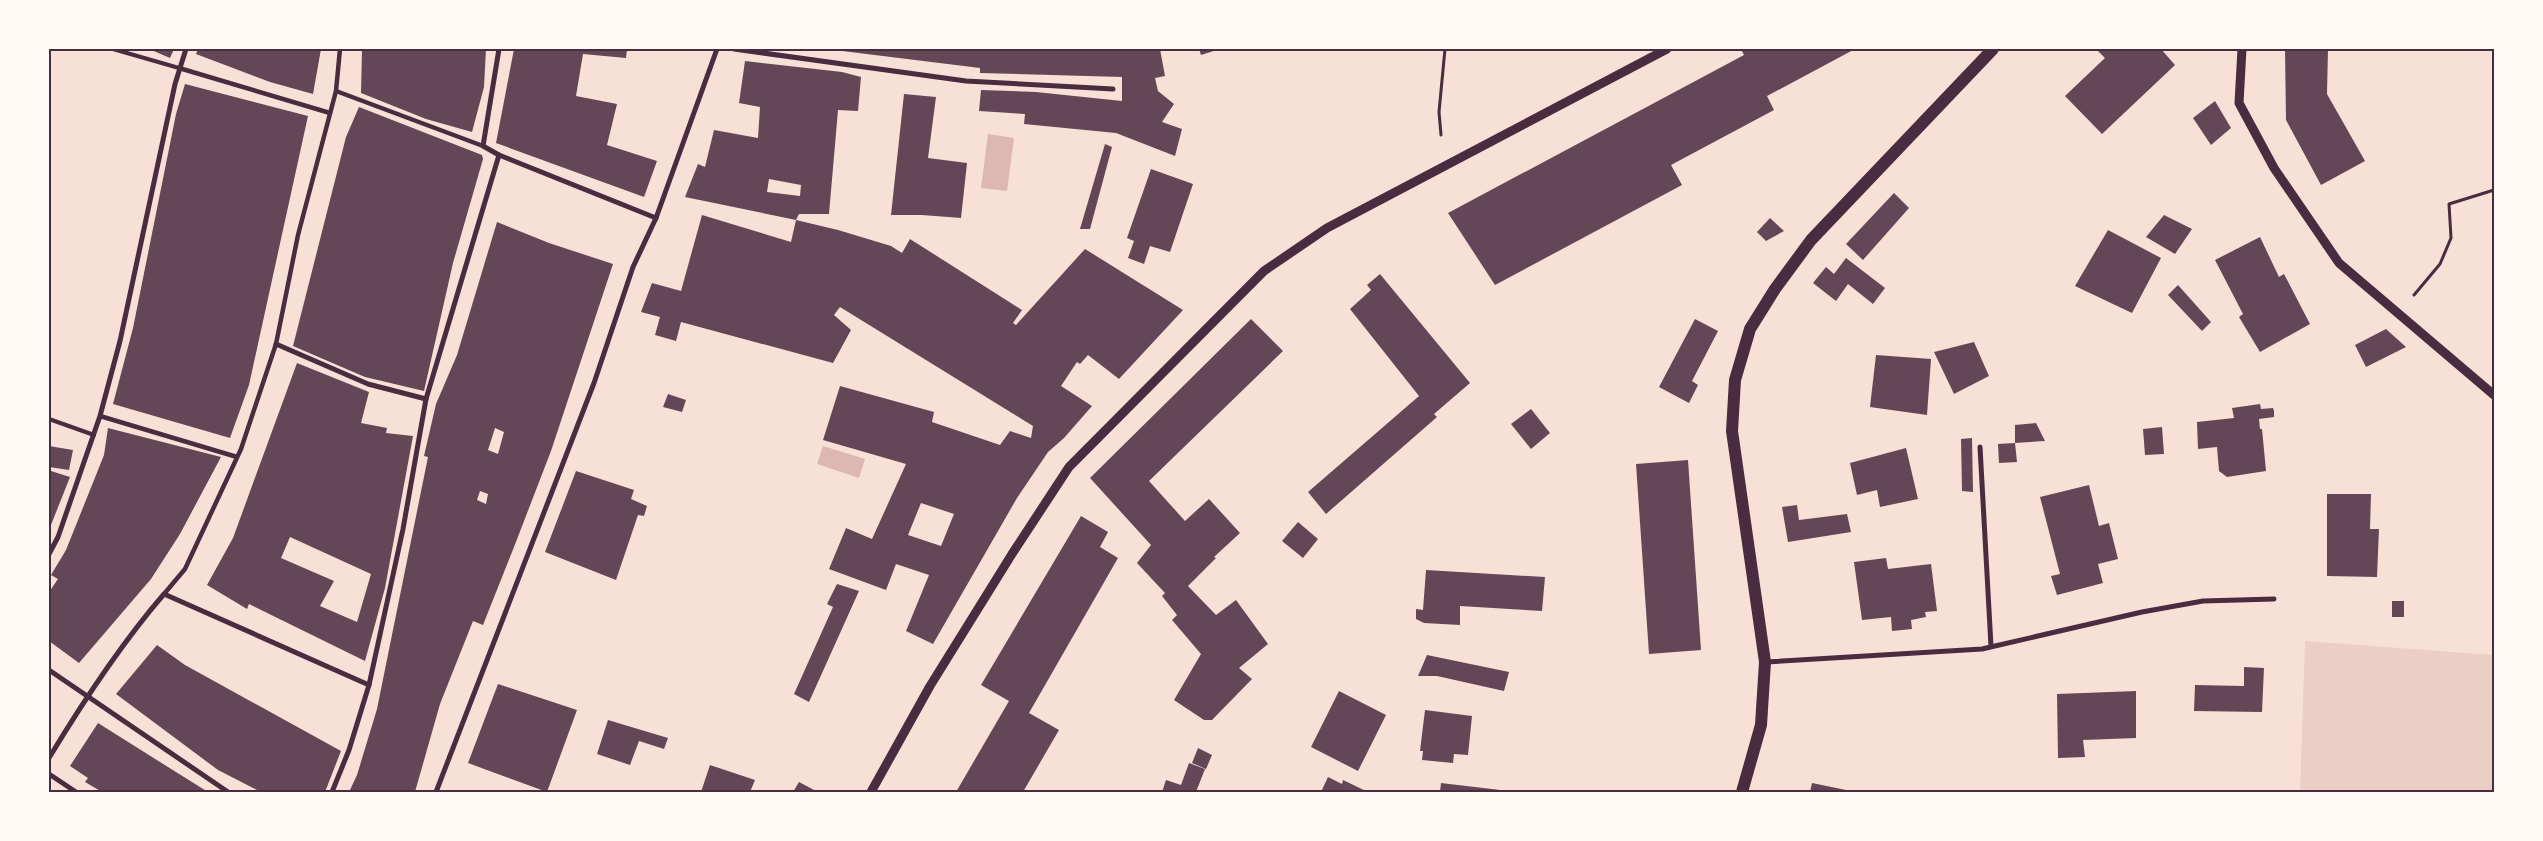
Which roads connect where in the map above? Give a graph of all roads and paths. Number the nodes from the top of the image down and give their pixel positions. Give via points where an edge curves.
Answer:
1 (113, 49) edge
2 (186, 49) edge
3 (340, 49) edge
4 (499, 49) edge
5 (717, 49) edge
6 (734, 49) edge
7 (1445, 49) edge
8 (1667, 49) edge
9 (1993, 49) edge
10 (2242, 49) edge
11 (179, 68) junction
12 (1113, 89) dead end
13 (336, 91) junction
14 (330, 112) junction
15 (1441, 135) dead end
16 (483, 146) junction
17 (499, 155) junction
18 (2494, 190) edge
19 (656, 218) junction
20 (2397, 314) junction
21 (276, 344) junction
22 (2494, 395) edge
23 (426, 399) junction
24 (100, 416) junction
25 (49, 419) edge
26 (94, 435) junction
27 (1980, 447) dead end
28 (237, 457) junction
29 (49, 554) edge
30 (164, 594) junction
31 (2274, 599) dead end
32 (1990, 646) junction
33 (1765, 662) junction
34 (49, 670) edge
35 (369, 685) junction
36 (87, 695) junction
37 (49, 758) edge
38 (49, 774) edge
39 (76, 792) edge
40 (228, 792) edge
41 (332, 792) edge
42 (436, 792) edge
43 (871, 792) edge
44 (1742, 792) edge

1 - 11 lane
2 - 11 street
3 - 13 street
4 - 16 street
5 - 19 street
6 - 12 street via 966,81
7 - 15 path via 1439,112
8 - 43 street via 1327,228 1264,271 1069,467 930,686
9 - 33 main road via 1811,240 1750,329 1735,380 1732,431
10 - 20 street via 2239,102 2274,168 2339,263
11 - 14 street
11 - 24 street via 120,341
13 - 14 street
13 - 16 street
14 - 21 street via 298,235
16 - 17 street
17 - 19 street
17 - 23 street
18 - 20 path via 2449,204 2451,238 2440,264
19 - 42 street via 633,266 594,383
20 - 22 street
21 - 23 street via 368,384
21 - 28 street
23 - 35 street via 403,529
24 - 26 street
24 - 28 street
25 - 26 lane
26 - 29 street
27 - 32 street
28 - 30 street via 185,569
30 - 35 street
30 - 36 street via 134,629
31 - 32 street via 2204,601
32 - 33 street
33 - 44 main road via 1761,725
34 - 36 street
35 - 41 street
36 - 37 street
36 - 40 street
38 - 39 street

